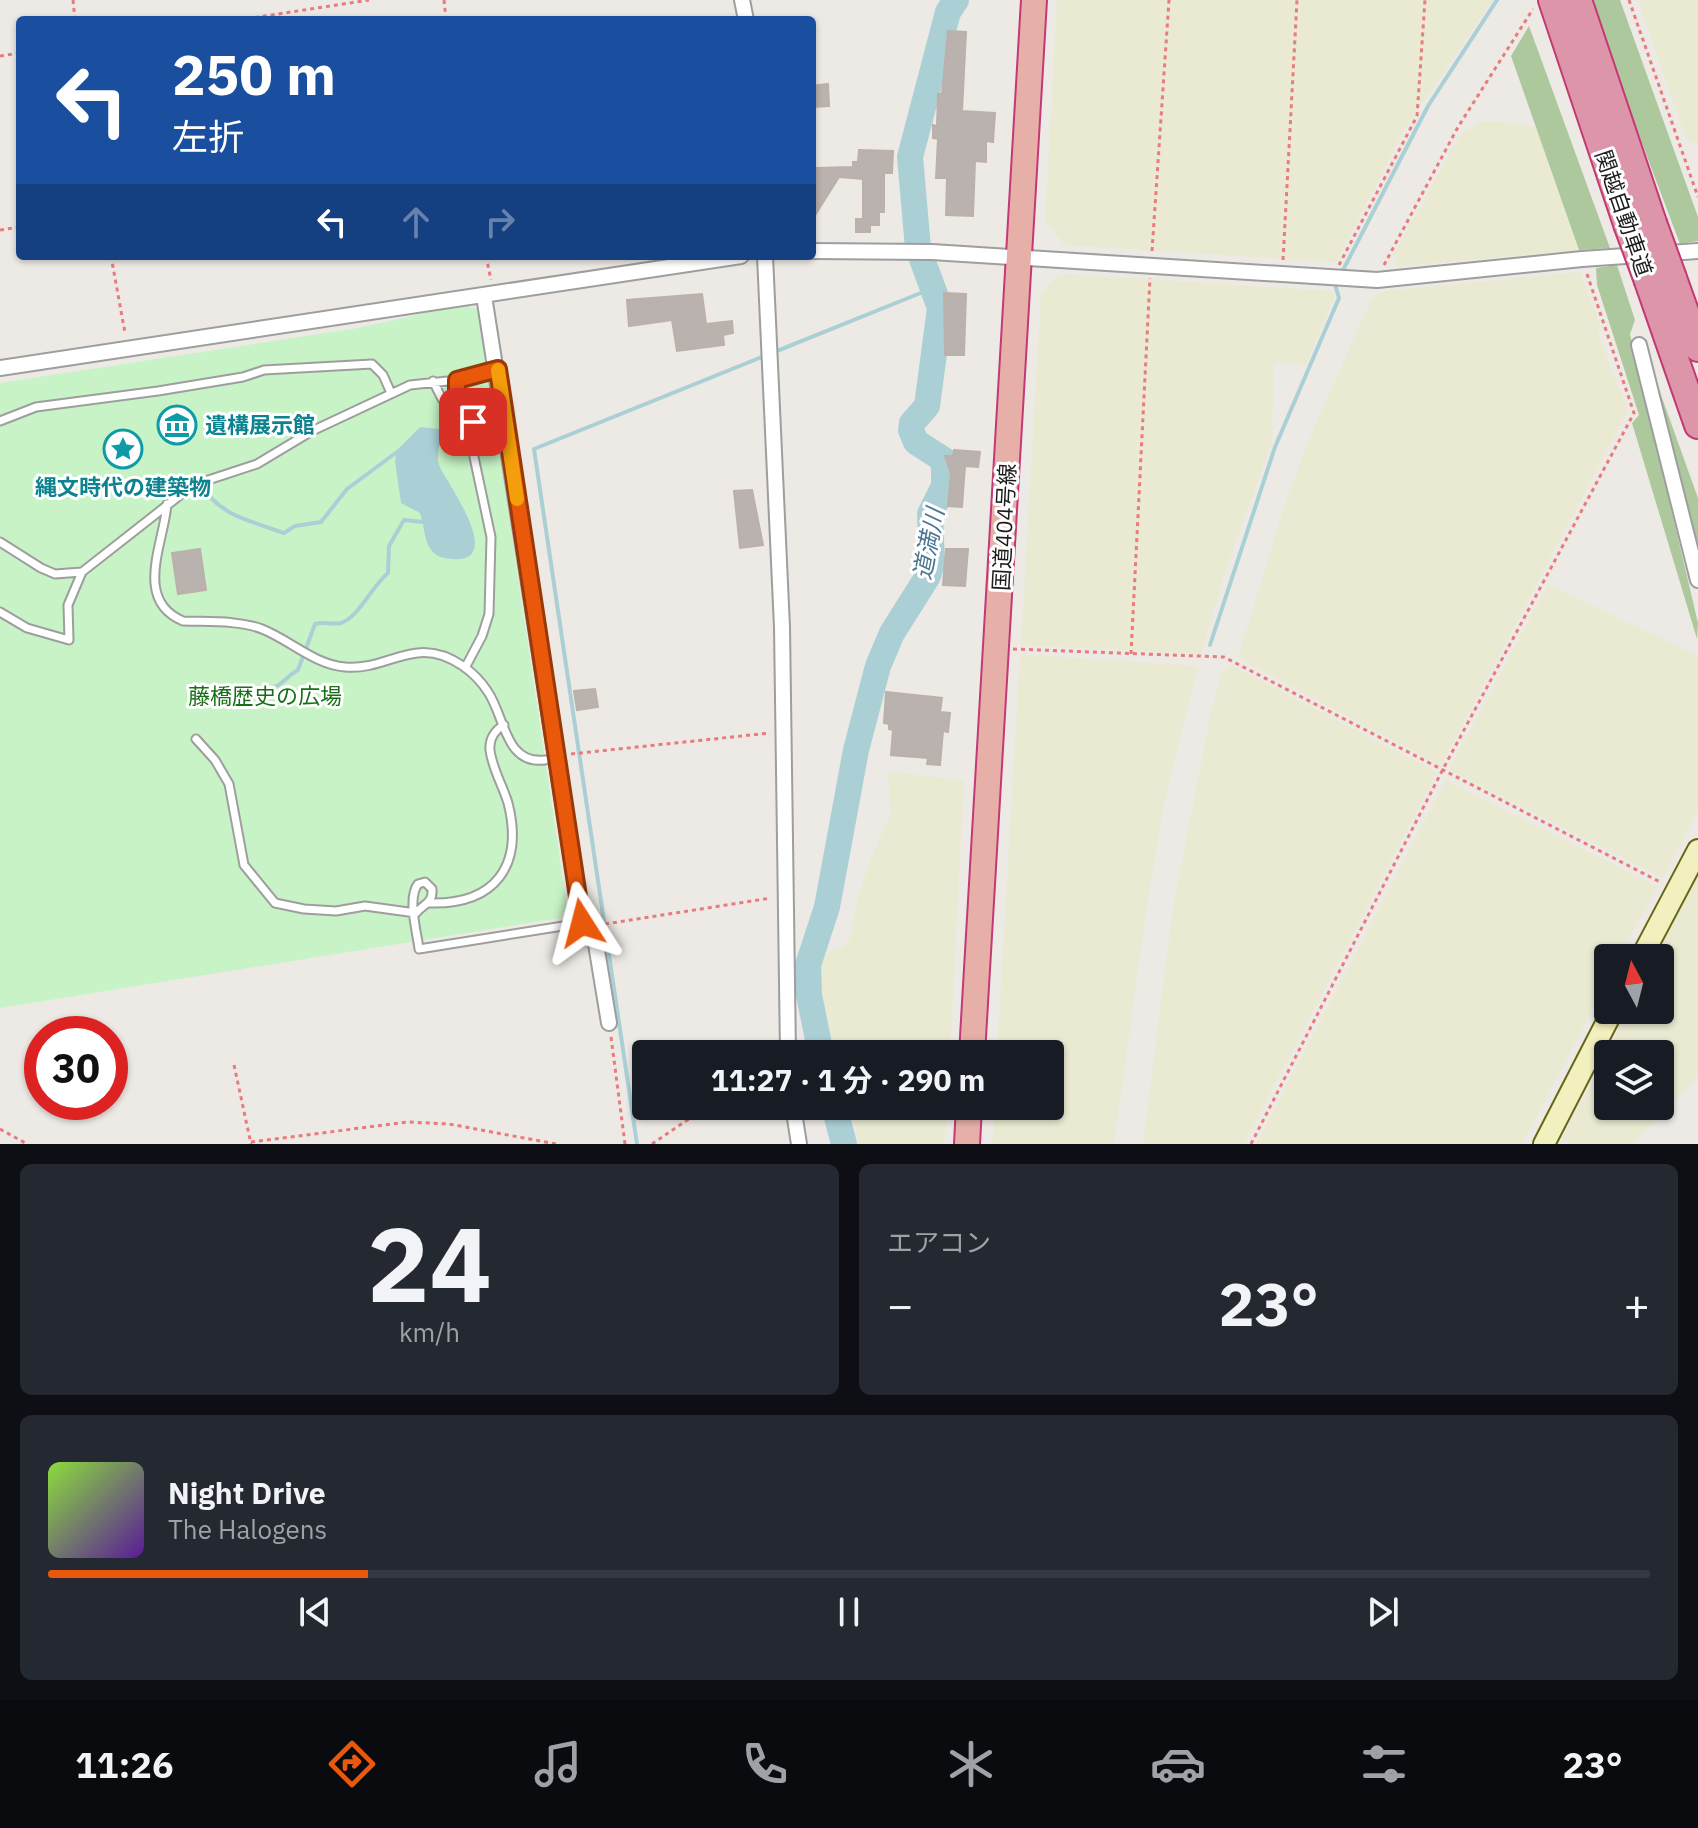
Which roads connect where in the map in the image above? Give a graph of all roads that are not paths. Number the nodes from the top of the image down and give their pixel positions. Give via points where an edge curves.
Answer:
1 (1034, 0) edge
2 (1556, 4) edge
3 (816, 251) edge
4 (1698, 251) edge
5 (1017, 256) junction
6 (715, 260) edge
7 (765, 260) edge
8 (1660, 279) junction
9 (489, 295) junction
10 (1639, 345) dead end
11 (1698, 348) edge
12 (0, 368) edge
13 (498, 369) junction
14 (457, 380) junction
15 (433, 381) junction
16 (391, 393) junction
17 (457, 399) junction
18 (0, 421) edge
19 (1698, 425) edge
20 (167, 504) junction
21 (0, 542) edge
22 (82, 572) junction
23 (1698, 580) edge
24 (0, 612) edge
25 (465, 668) junction
26 (504, 725) junction
27 (196, 739) dead end
28 (550, 758) junction
29 (1698, 850) edge
30 (429, 903) junction
31 (416, 913) junction
32 (588, 925) junction
33 (1648, 944) edge
34 (609, 1023) road end
35 (1606, 1024) edge
36 (788, 1040) edge
37 (973, 1040) edge
38 (795, 1120) edge
39 (968, 1120) edge
40 (799, 1144) edge
41 (967, 1144) edge
42 (1544, 1144) edge

1 - 5 highway, 国道404号線
2 - 8 highway, 関越自動車道, bridge
3 - 5 street
4 - 5 street via 1377,280
5 - 37 highway, 国道404号線
6 - 9 street
7 - 36 street via 785,731
8 - 11 highway, 関越自動車道
8 - 19 highway, 関越自動車道
9 - 12 street
9 - 13 street
10 - 23 street
13 - 14 lane
13 - 28 street
14 - 15 lane
14 - 17 lane
15 - 16 lane
15 - 17 lane via 442,399
16 - 18 lane via 372,364 288,367 36,407
16 - 20 lane via 257,464 193,485
17 - 25 lane via 473,422 474,457 491,537 489,614
20 - 22 lane
20 - 25 lane via 154,581 160,602 174,617 251,625 334,666 360,667 400,654 429,653
21 - 22 lane via 55,574
22 - 24 lane via 68,605 69,640 27,628
25 - 26 lane via 489,693
26 - 28 lane via 515,751 534,761
26 - 30 lane via 492,737 490,750 507,803 513,852 481,893 447,904
27 - 31 lane via 229,784 244,865 275,903
28 - 32 street
29 - 33 main road
30 - 31 lane
30 - 31 lane via 432,889 425,882 418,884 413,893
31 - 32 lane via 419,949
32 - 34 street
35 - 42 main road
38 - 40 street
39 - 41 highway

